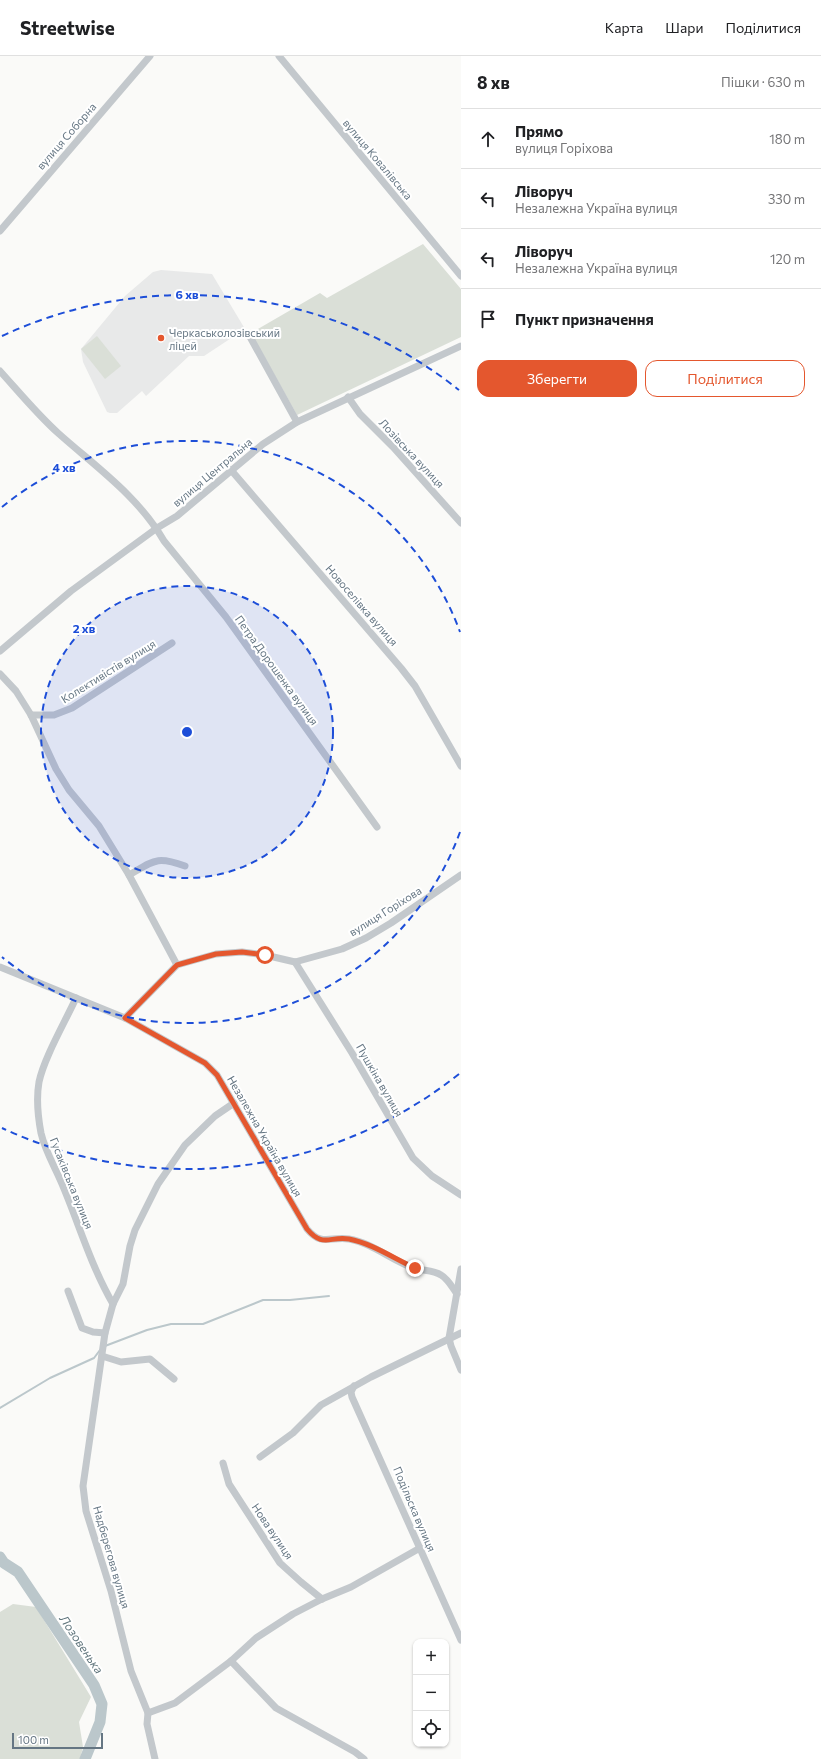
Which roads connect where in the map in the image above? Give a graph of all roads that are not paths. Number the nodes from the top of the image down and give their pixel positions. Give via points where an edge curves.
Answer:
1 (150, 56) edge
2 (279, 56) edge
3 (0, 231) edge
4 (461, 276) edge
5 (249, 335) dead end
6 (461, 346) edge
7 (0, 371) edge
8 (348, 397) junction
9 (298, 422) junction
10 (231, 470) junction
11 (461, 523) edge
12 (157, 528) junction
13 (172, 644) dead end
14 (0, 651) edge
15 (0, 674) edge
16 (31, 715) junction
17 (461, 766) edge
18 (376, 827) dead end
19 (186, 866) dead end
20 (129, 875) junction
21 (461, 875) edge
22 (295, 962) junction
23 (177, 965) junction
24 (0, 967) edge
25 (76, 998) junction
26 (125, 1018) junction
27 (234, 1104) junction
28 (461, 1195) edge
29 (461, 1269) edge
30 (68, 1291) dead end
31 (457, 1294) junction
32 (113, 1304) junction
33 (105, 1333) junction
34 (461, 1333) edge
35 (449, 1338) junction
36 (102, 1356) junction
37 (461, 1370) edge
38 (174, 1379) dead end
39 (354, 1386) junction
40 (260, 1458) dead end
41 (223, 1463) dead end
42 (420, 1548) junction
43 (322, 1599) junction
44 (461, 1640) edge
45 (231, 1661) junction
46 (148, 1713) junction
47 (155, 1759) edge
48 (364, 1759) edge

1 - 3 street, вулиця Соборна
2 - 4 street, вулиця Ковалівська
5 - 9 street
6 - 8 street, вулиця Центральна
7 - 12 street, Петра Дорошенка вулиця via 58,433 123,488
8 - 9 street, вулиця Центральна
8 - 11 street, Лозівська вулиця via 360,414 393,446
9 - 10 street, вулиця Центральна via 263,444
10 - 12 street, вулиця Центральна via 177,516
10 - 17 street, Новоселівка вулиця via 402,668
12 - 14 street, вулиця Центральна via 71,591
12 - 18 street, Петра Дорошенка вулиця via 164,541 226,617
13 - 16 street, Колективістів вулиця via 72,708 54,715
15 - 16 street via 16,691
16 - 20 street via 56,769 69,790 99,826
19 - 20 street via 162,860 153,861
20 - 23 street
21 - 22 street, вулиця Горіхова via 366,938 342,949
22 - 23 street, вулиця Горіхова via 242,952 216,954
22 - 28 street, Пушкіна вулиця via 413,1158 432,1176
23 - 26 street, вулиця Горіхова
24 - 25 street, Незалежна Україна вулиця
25 - 26 street, Незалежна Україна вулиця
25 - 32 street, Гусаківська вулиця via 39,1081 38,1113 45,1146 62,1183 92,1264
26 - 27 street, Незалежна Україна вулиця via 205,1063 217,1075
27 - 31 street, Незалежна Україна вулиця via 314,1237 320,1240 353,1240 415,1268 435,1272 447,1280
27 - 32 street, Надберегова вулиця via 199,1130 185,1145 158,1184 135,1230 123,1284
29 - 31 street
30 - 33 street via 82,1328
31 - 35 street
32 - 33 street, Надберегова вулиця
33 - 36 street, Надберегова вулиця
34 - 35 street
35 - 37 street
35 - 39 street
36 - 38 street via 121,1362 150,1360
36 - 46 street, Надберегова вулиця via 83,1486 86,1512 111,1591 131,1671
39 - 40 street via 321,1405 293,1433
39 - 42 street, Подільска вулиця via 352,1397
41 - 43 street, Нова вулиця via 229,1484 280,1563
42 - 43 street via 351,1587
42 - 44 street, Подільска вулиця
43 - 45 street via 256,1638
45 - 46 street via 175,1703
45 - 48 street via 276,1708
46 - 47 street, Надберегова вулиця via 147,1724

